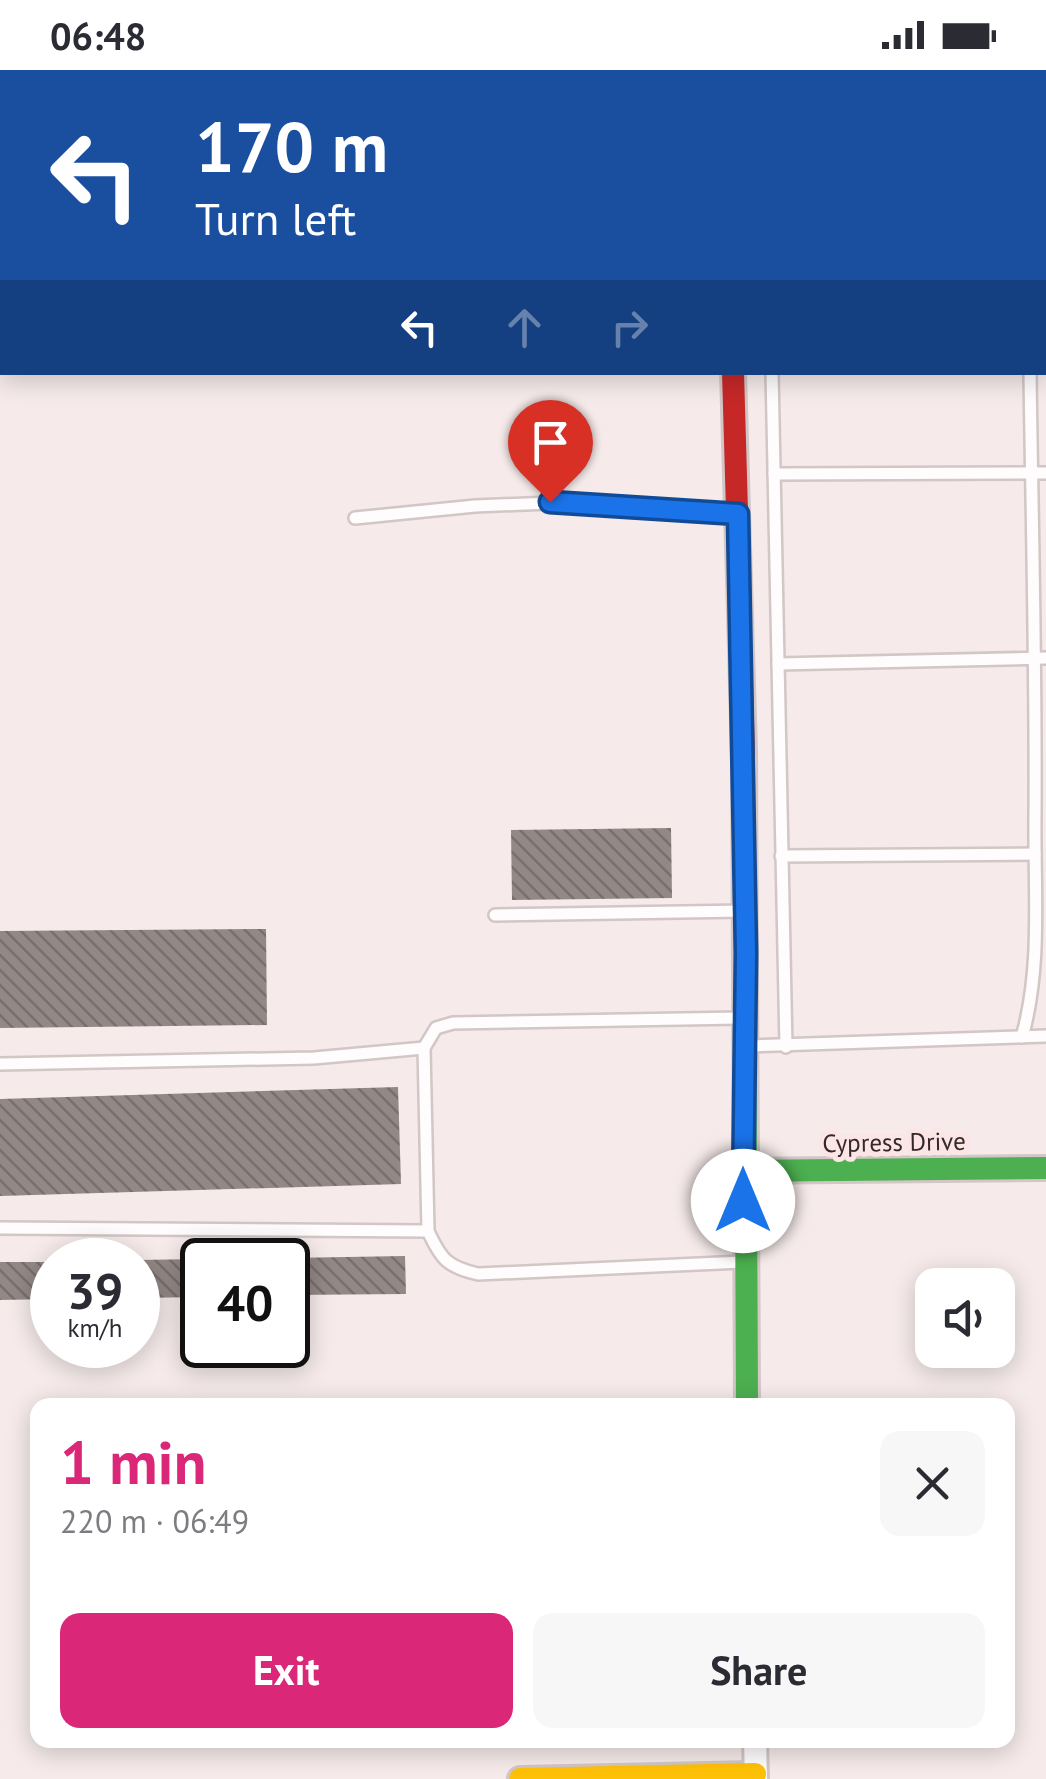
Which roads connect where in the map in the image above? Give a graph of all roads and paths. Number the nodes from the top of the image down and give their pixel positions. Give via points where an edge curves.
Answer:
1 (733, 375) edge
2 (772, 375) edge
3 (1030, 375) edge
4 (1032, 472) junction
5 (1046, 473) edge
6 (774, 474) junction
7 (738, 514) junction
8 (356, 518) dead end
9 (1041, 658) edge
10 (778, 664) junction
11 (1035, 854) junction
12 (781, 856) junction
13 (744, 911) junction
14 (495, 915) dead end
15 (744, 1018) junction
16 (1046, 1036) edge
17 (1022, 1037) junction
18 (743, 1046) junction
19 (786, 1046) junction
20 (424, 1048) junction
21 (0, 1064) edge
22 (1046, 1168) edge
23 (743, 1171) junction
24 (0, 1228) edge
25 (428, 1231) junction
26 (744, 1262) junction
27 (747, 1398) edge
28 (755, 1748) edge
29 (756, 1776) edge
30 (520, 1779) edge

1 - 7 street
2 - 6 lane
3 - 4 lane
4 - 5 lane
4 - 6 lane
4 - 9 lane
6 - 10 lane
7 - 8 lane via 550,502
7 - 13 street
9 - 10 lane
9 - 11 lane
10 - 12 lane
11 - 12 lane
11 - 17 lane via 1031,1005
12 - 19 lane
13 - 14 lane
13 - 15 street
15 - 18 street
15 - 20 lane via 453,1023 436,1028
16 - 17 lane
17 - 19 lane
18 - 19 lane
18 - 23 street
20 - 21 lane via 314,1058
20 - 25 lane
22 - 23 street, Cypress Drive
23 - 26 street
24 - 25 lane
25 - 26 lane via 440,1256 478,1274
26 - 27 street
28 - 29 street
29 - 30 street

